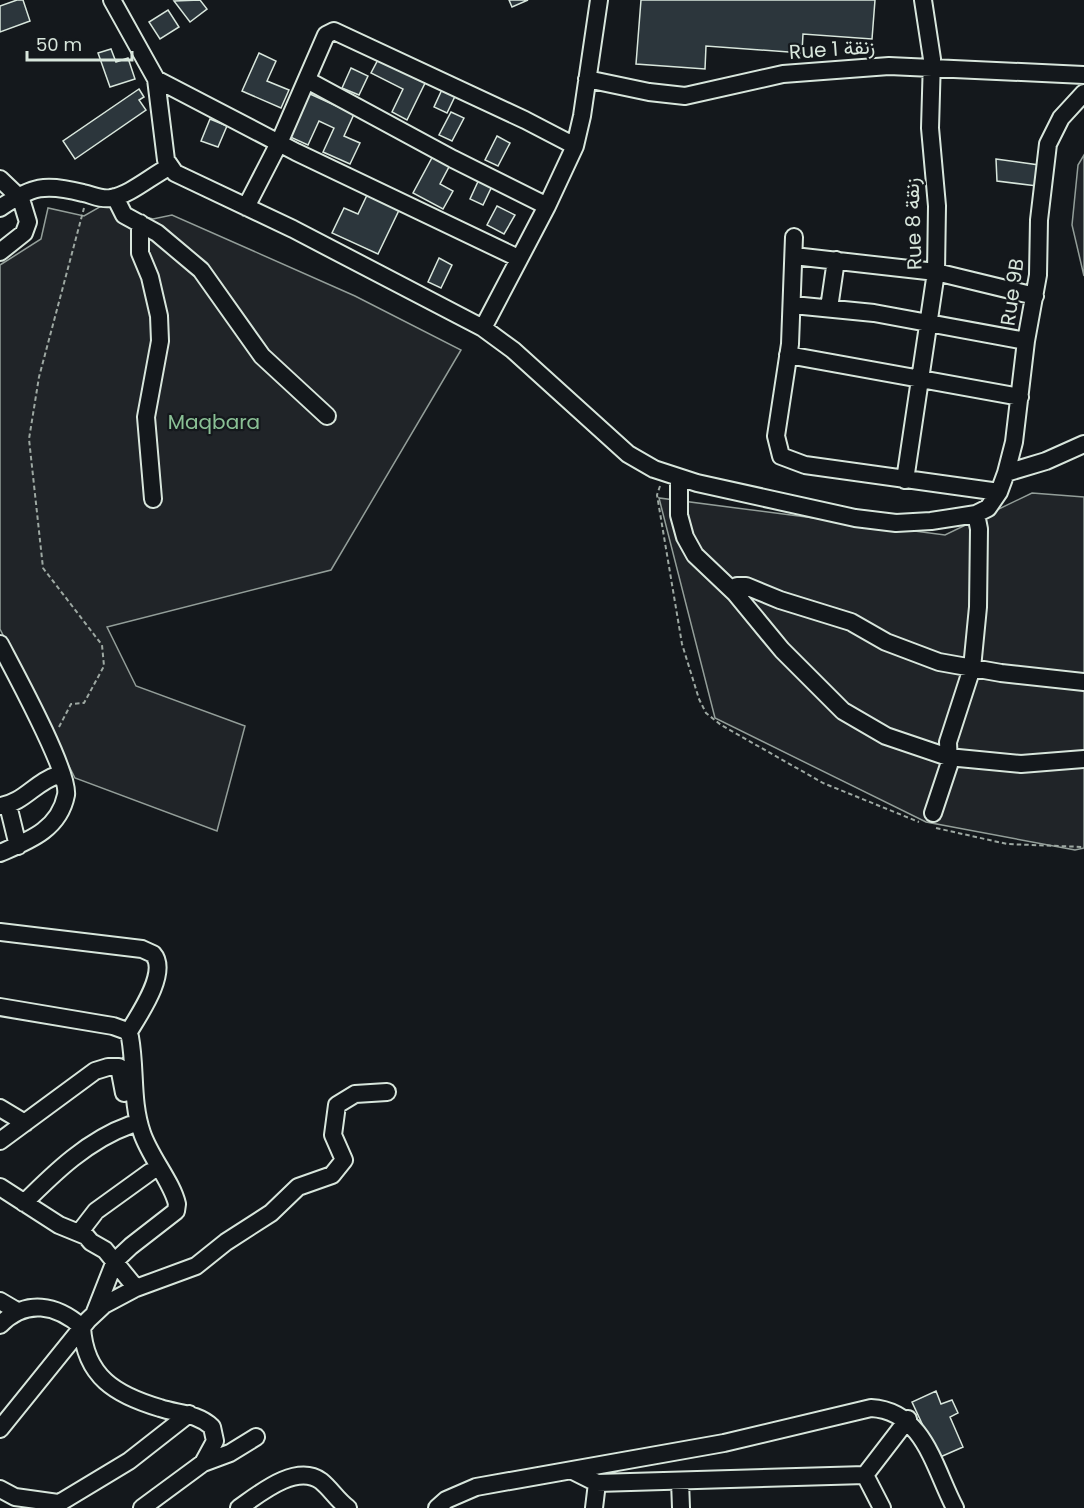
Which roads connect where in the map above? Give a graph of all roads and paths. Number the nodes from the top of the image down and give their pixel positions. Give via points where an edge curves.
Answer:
1 (112, 0) edge
2 (599, 0) edge
3 (923, 0) edge
4 (932, 69) junction
5 (1084, 75) edge
6 (156, 79) junction
7 (587, 79) junction
8 (307, 80) junction
9 (1084, 93) edge
10 (279, 143) junction
11 (575, 146) junction
12 (169, 167) junction
13 (0, 179) edge
14 (87, 194) junction
15 (18, 195) junction
16 (115, 197) junction
17 (547, 206) junction
18 (246, 207) junction
19 (0, 208) edge
20 (140, 223) junction
21 (794, 237) dead end
22 (0, 252) edge
23 (794, 256) junction
24 (519, 258) junction
25 (836, 260) junction
26 (936, 272) junction
27 (1035, 296) junction
28 (793, 305) junction
29 (829, 308) junction
30 (927, 324) junction
31 (483, 328) junction
32 (1026, 341) junction
33 (788, 356) junction
34 (920, 378) junction
35 (1020, 397) junction
36 (327, 416) dead end
37 (1084, 444) edge
38 (1006, 473) junction
39 (672, 476) junction
40 (905, 480) junction
41 (153, 499) dead end
42 (995, 499) junction
43 (976, 514) junction
44 (733, 591) junction
45 (0, 644) edge
46 (972, 668) junction
47 (1084, 682) edge
48 (50, 746) junction
49 (948, 757) junction
50 (1084, 759) edge
51 (64, 780) junction
52 (4, 806) edge
53 (933, 813) dead end
54 (18, 846) junction
55 (1084, 847) edge
56 (0, 853) edge
57 (0, 932) edge
58 (0, 1007) edge
59 (128, 1033) junction
60 (387, 1092) dead end
61 (0, 1108) edge
62 (25, 1122) junction
63 (130, 1125) junction
64 (0, 1141) edge
65 (150, 1172) junction
66 (166, 1182) junction
67 (0, 1187) edge
68 (24, 1203) junction
69 (79, 1233) junction
70 (115, 1261) junction
71 (136, 1288) junction
72 (0, 1301) edge
73 (17, 1311) junction
74 (94, 1313) junction
75 (0, 1325) edge
76 (82, 1327) junction
77 (189, 1414) junction
78 (908, 1419) junction
79 (0, 1429) edge
80 (256, 1437) dead end
81 (203, 1463) junction
82 (573, 1471) junction
83 (865, 1475) junction
84 (680, 1481) junction
85 (597, 1483) junction
86 (0, 1489) edge
87 (55, 1505) edge
88 (142, 1508) edge
89 (239, 1508) edge
90 (348, 1508) edge
91 (437, 1508) edge
92 (594, 1508) edge
93 (681, 1508) edge
94 (882, 1508) edge
95 (955, 1508) edge

1 - 6 street
2 - 7 street
3 - 4 street, Rue 8 زنقة
4 - 5 street, Rue 1 زنقة
4 - 7 street, Rue 1 زنقة via 889,66 796,72 685,96
4 - 26 street, Rue 8 زنقة via 930,128 937,206
6 - 10 street
6 - 12 street
7 - 11 street
8 - 10 street
8 - 11 street via 326,35 334,31
8 - 17 street
9 - 27 street, Rue 9B via 1061,118 1048,144
10 - 18 street
10 - 24 street
11 - 17 street
12 - 16 street
12 - 18 street
13 - 15 street
14 - 15 street via 46,186
14 - 16 street
14 - 48 path via 39,377 29,440 43,568 102,645 104,666 84,703 71,704
15 - 19 street
15 - 22 street via 26,208 28,226
16 - 20 street via 124,215
17 - 24 street
18 - 31 street
20 - 36 street via 201,270 262,356
20 - 41 street via 140,253 159,316 160,341 146,417
21 - 23 street
23 - 25 street
23 - 28 street
24 - 31 street
25 - 26 street
25 - 29 street
26 - 27 street
26 - 30 street, Rue 8 زنقة
27 - 32 street, Rue 9B
28 - 29 street
28 - 33 street
29 - 30 street
30 - 32 street
30 - 34 street, Rue 8 زنقة
31 - 39 street via 513,350 628,454
32 - 35 street, Rue 9B
33 - 34 street
33 - 40 street via 776,436 781,456 806,465
34 - 35 street
34 - 40 street, Rue 8 زنقة
35 - 38 street, Rue 9B
37 - 38 street
38 - 42 street, Rue 9B
39 - 43 street via 877,522 931,521
39 - 44 street via 685,537 695,555
39 - 55 path via 657,495 682,644 706,713 823,783 928,825 1007,844
40 - 42 street
42 - 43 street
43 - 46 street via 978,607
44 - 46 street via 737,586 746,586 851,622 901,649
44 - 49 street via 782,650 843,711 886,736
45 - 48 street
46 - 47 street
46 - 49 street via 948,741
48 - 51 street
49 - 50 street via 1021,764
49 - 53 street via 949,765
51 - 52 street via 58,775 47,778 31,793
51 - 54 street via 66,794 58,816 41,834
52 - 54 street
54 - 56 street
57 - 59 street via 142,949 153,954 159,964 157,977
58 - 59 street via 96,1023
59 - 66 street via 135,1109 143,1137
60 - 71 street via 356,1094 337,1105 333,1135 344,1160 337,1171 298,1187 271,1213 196,1266
61 - 62 street
62 - 63 street via 95,1071 117,1065
62 - 64 street
63 - 65 street via 137,1151
63 - 68 street via 114,1131 62,1167
65 - 66 street via 157,1181
65 - 69 street via 96,1211
66 - 70 street via 176,1198 176,1211
67 - 68 street
68 - 69 street
69 - 70 street
70 - 71 street
70 - 74 street
71 - 74 street
72 - 73 street
73 - 75 street
73 - 76 street via 39,1308 63,1312
74 - 76 street
76 - 77 street via 88,1361 111,1386 135,1400
76 - 79 street
77 - 81 street via 207,1422 215,1434 212,1451
77 - 87 street via 129,1461
78 - 82 street via 883,1408 858,1410 724,1443
78 - 83 street
78 - 95 street via 920,1434
80 - 81 street
81 - 88 street
82 - 85 street
82 - 91 street via 476,1487
83 - 84 street
83 - 94 street
84 - 85 street
84 - 93 street
85 - 92 street
86 - 87 street via 15,1497
89 - 90 street via 275,1484 303,1477 318,1479

